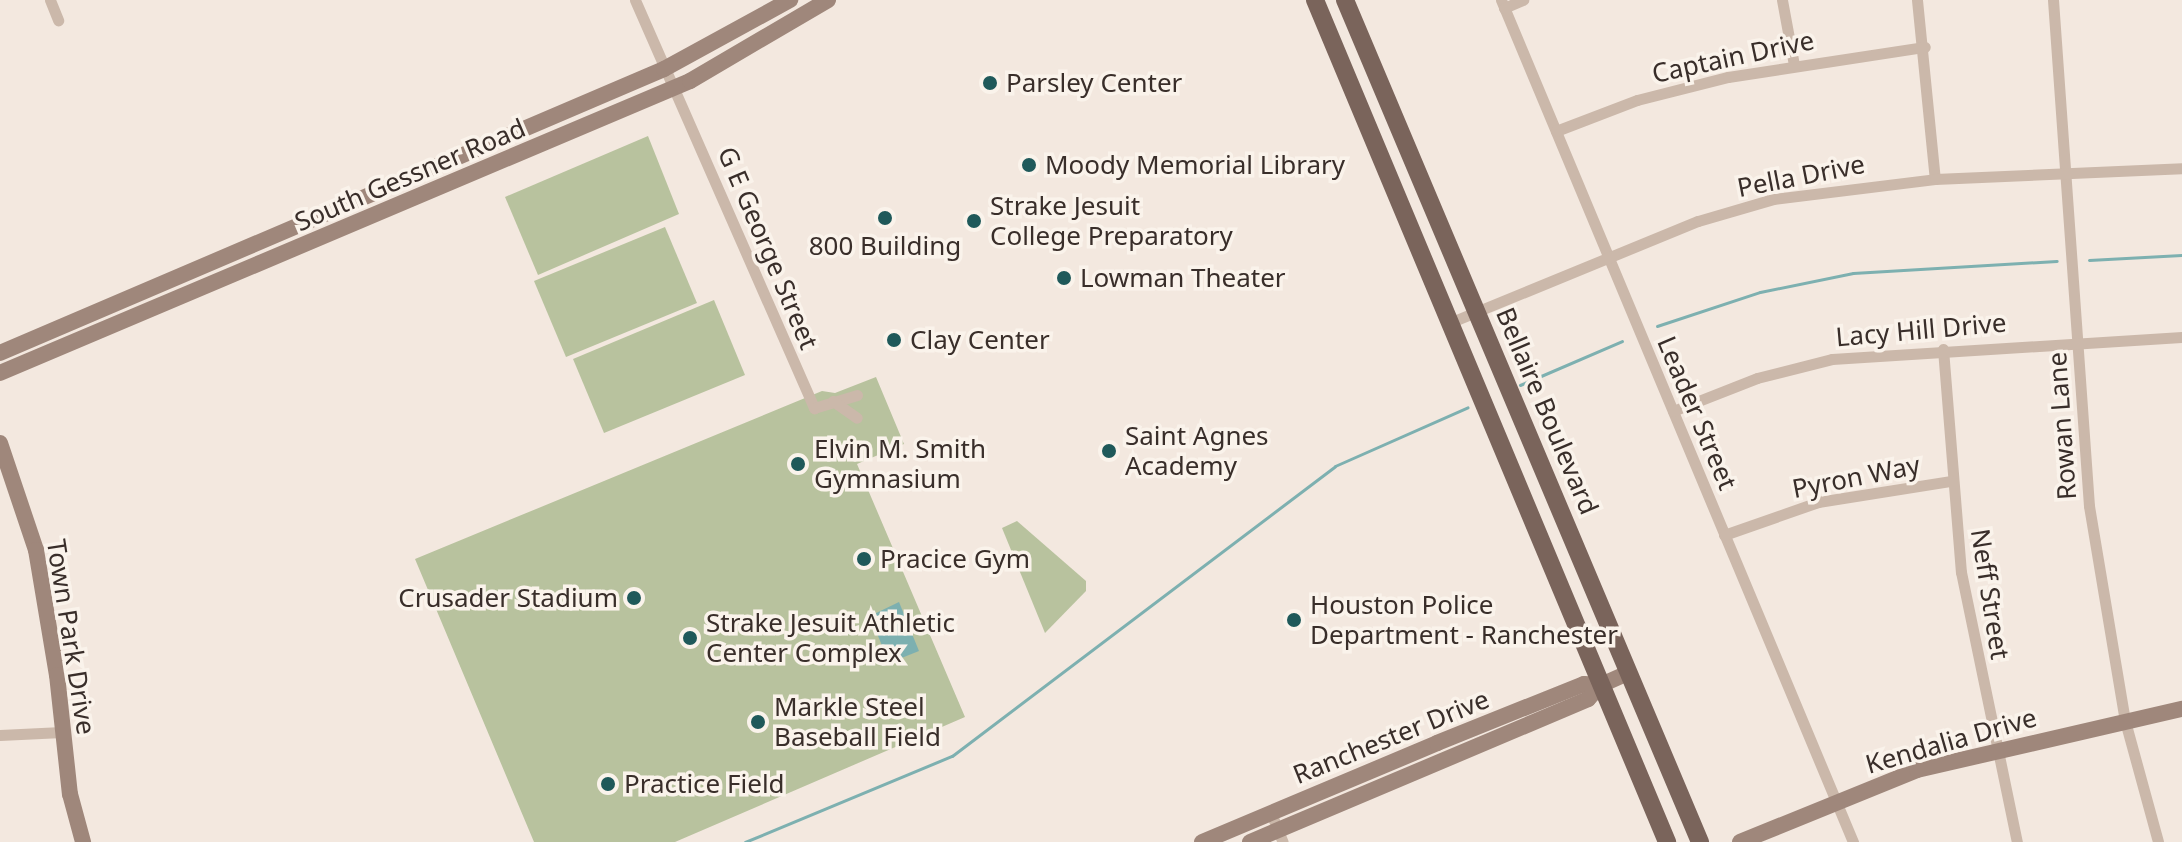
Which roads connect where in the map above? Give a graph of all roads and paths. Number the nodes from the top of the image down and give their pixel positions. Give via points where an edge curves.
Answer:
1 (50, 0) edge
2 (635, 0) edge
3 (790, 0) edge
4 (828, 0) edge
5 (1315, 0) edge
6 (1345, 0) edge
7 (1523, 0) edge
8 (1782, 0) edge
9 (1917, 0) edge
10 (2053, 0) edge
11 (1502, 4) edge
12 (58, 20) dead end
13 (1925, 47) junction
14 (1794, 65) junction
15 (664, 69) junction
16 (674, 87) junction
17 (527, 128) junction
18 (1556, 131) junction
19 (535, 148) junction
20 (1408, 149) junction
21 (1381, 160) junction
22 (2182, 168) edge
23 (2069, 173) junction
24 (406, 179) junction
25 (1935, 179) junction
26 (415, 199) junction
27 (289, 230) junction
28 (296, 249) junction
29 (1608, 257) junction
30 (167, 282) junction
31 (174, 300) junction
32 (1477, 311) junction
33 (1449, 323) junction
34 (2182, 337) edge
35 (2077, 342) junction
36 (1943, 349) junction
37 (0, 353) edge
38 (0, 373) edge
39 (857, 395) dead end
40 (833, 401) junction
41 (1673, 411) junction
42 (857, 418) dead end
43 (0, 443) edge
44 (1951, 481) junction
45 (1724, 535) junction
46 (1628, 673) junction
47 (1601, 685) junction
48 (2182, 709) edge
49 (2125, 721) junction
50 (1510, 723) junction
51 (62, 732) junction
52 (0, 735) edge
53 (1437, 743) junction
54 (1995, 750) junction
55 (1444, 761) junction
56 (1836, 802) junction
57 (1271, 813) junction
58 (1281, 836) edge
59 (83, 842) edge
60 (1202, 842) edge
61 (1250, 842) edge
62 (1667, 842) edge
63 (1700, 842) edge
64 (1740, 842) edge
65 (1853, 842) edge
66 (2017, 842) edge
67 (2158, 842) edge

1 - 12 street
2 - 15 street
3 - 15 main road, South Gessner Road
4 - 16 main road, South Gessner Road via 749,51
5 - 21 main road
6 - 20 main road, Bellaire Boulevard
7 - 11 street
8 - 14 street
9 - 13 street
10 - 23 street, Rowan Lane
11 - 18 street, Leader Street
13 - 14 street, Captain Drive
13 - 25 street
14 - 18 street, Captain Drive via 1637,100
15 - 16 street
15 - 17 main road, South Gessner Road
16 - 19 main road, South Gessner Road
16 - 40 street, G E George Street via 801,383 814,408
17 - 19 main road
17 - 24 main road, South Gessner Road
18 - 29 street, Leader Street
19 - 26 main road, South Gessner Road
20 - 21 main road
20 - 32 main road, Bellaire Boulevard
21 - 33 main road
22 - 23 street, Pella Drive
23 - 25 street, Pella Drive
23 - 35 street, Rowan Lane
24 - 26 main road
24 - 27 main road, South Gessner Road
25 - 29 street, Pella Drive via 1773,199
26 - 28 main road, South Gessner Road
27 - 28 main road
27 - 30 main road, South Gessner Road
28 - 31 main road, South Gessner Road
29 - 32 street, Pella Drive
29 - 41 street, Leader Street
30 - 31 main road
30 - 37 main road, South Gessner Road
31 - 38 main road, South Gessner Road
32 - 33 street, Pella Drive
32 - 46 main road, Bellaire Boulevard
33 - 47 main road
34 - 35 street, Lacy Hill Drive
35 - 36 street, Lacy Hill Drive
35 - 49 street, Rowan Lane via 2089,506
36 - 41 street, Lacy Hill Drive via 1832,359 1757,378
36 - 44 street, Neff Street
39 - 40 street
40 - 42 street, G E George Street
41 - 45 street, Leader Street
43 - 51 main road, Town Park Drive via 36,550
44 - 45 street, Pyron Way via 1818,502
44 - 54 street, Neff Street via 1961,572
45 - 56 street, Leader Street
46 - 47 main road, Ranchester Drive
46 - 63 main road, Bellaire Boulevard
47 - 50 main road, Ranchester Drive via 1584,684
47 - 62 main road
48 - 49 main road, Kendalia Drive
49 - 54 main road, Kendalia Drive
49 - 67 street, Rowan Lane
50 - 53 main road, Ranchester Drive
50 - 55 main road, Ranchester Drive
51 - 52 street
51 - 59 main road, Town Park Drive
53 - 55 main road
53 - 57 main road, Ranchester Drive
54 - 56 main road, Kendalia Drive via 1917,770
54 - 66 street, Neff Street
55 - 58 main road, Ranchester Drive
56 - 64 main road, Kendalia Drive
56 - 65 street, Leader Street
57 - 58 street
57 - 60 main road, Ranchester Drive
58 - 61 main road, Ranchester Drive

